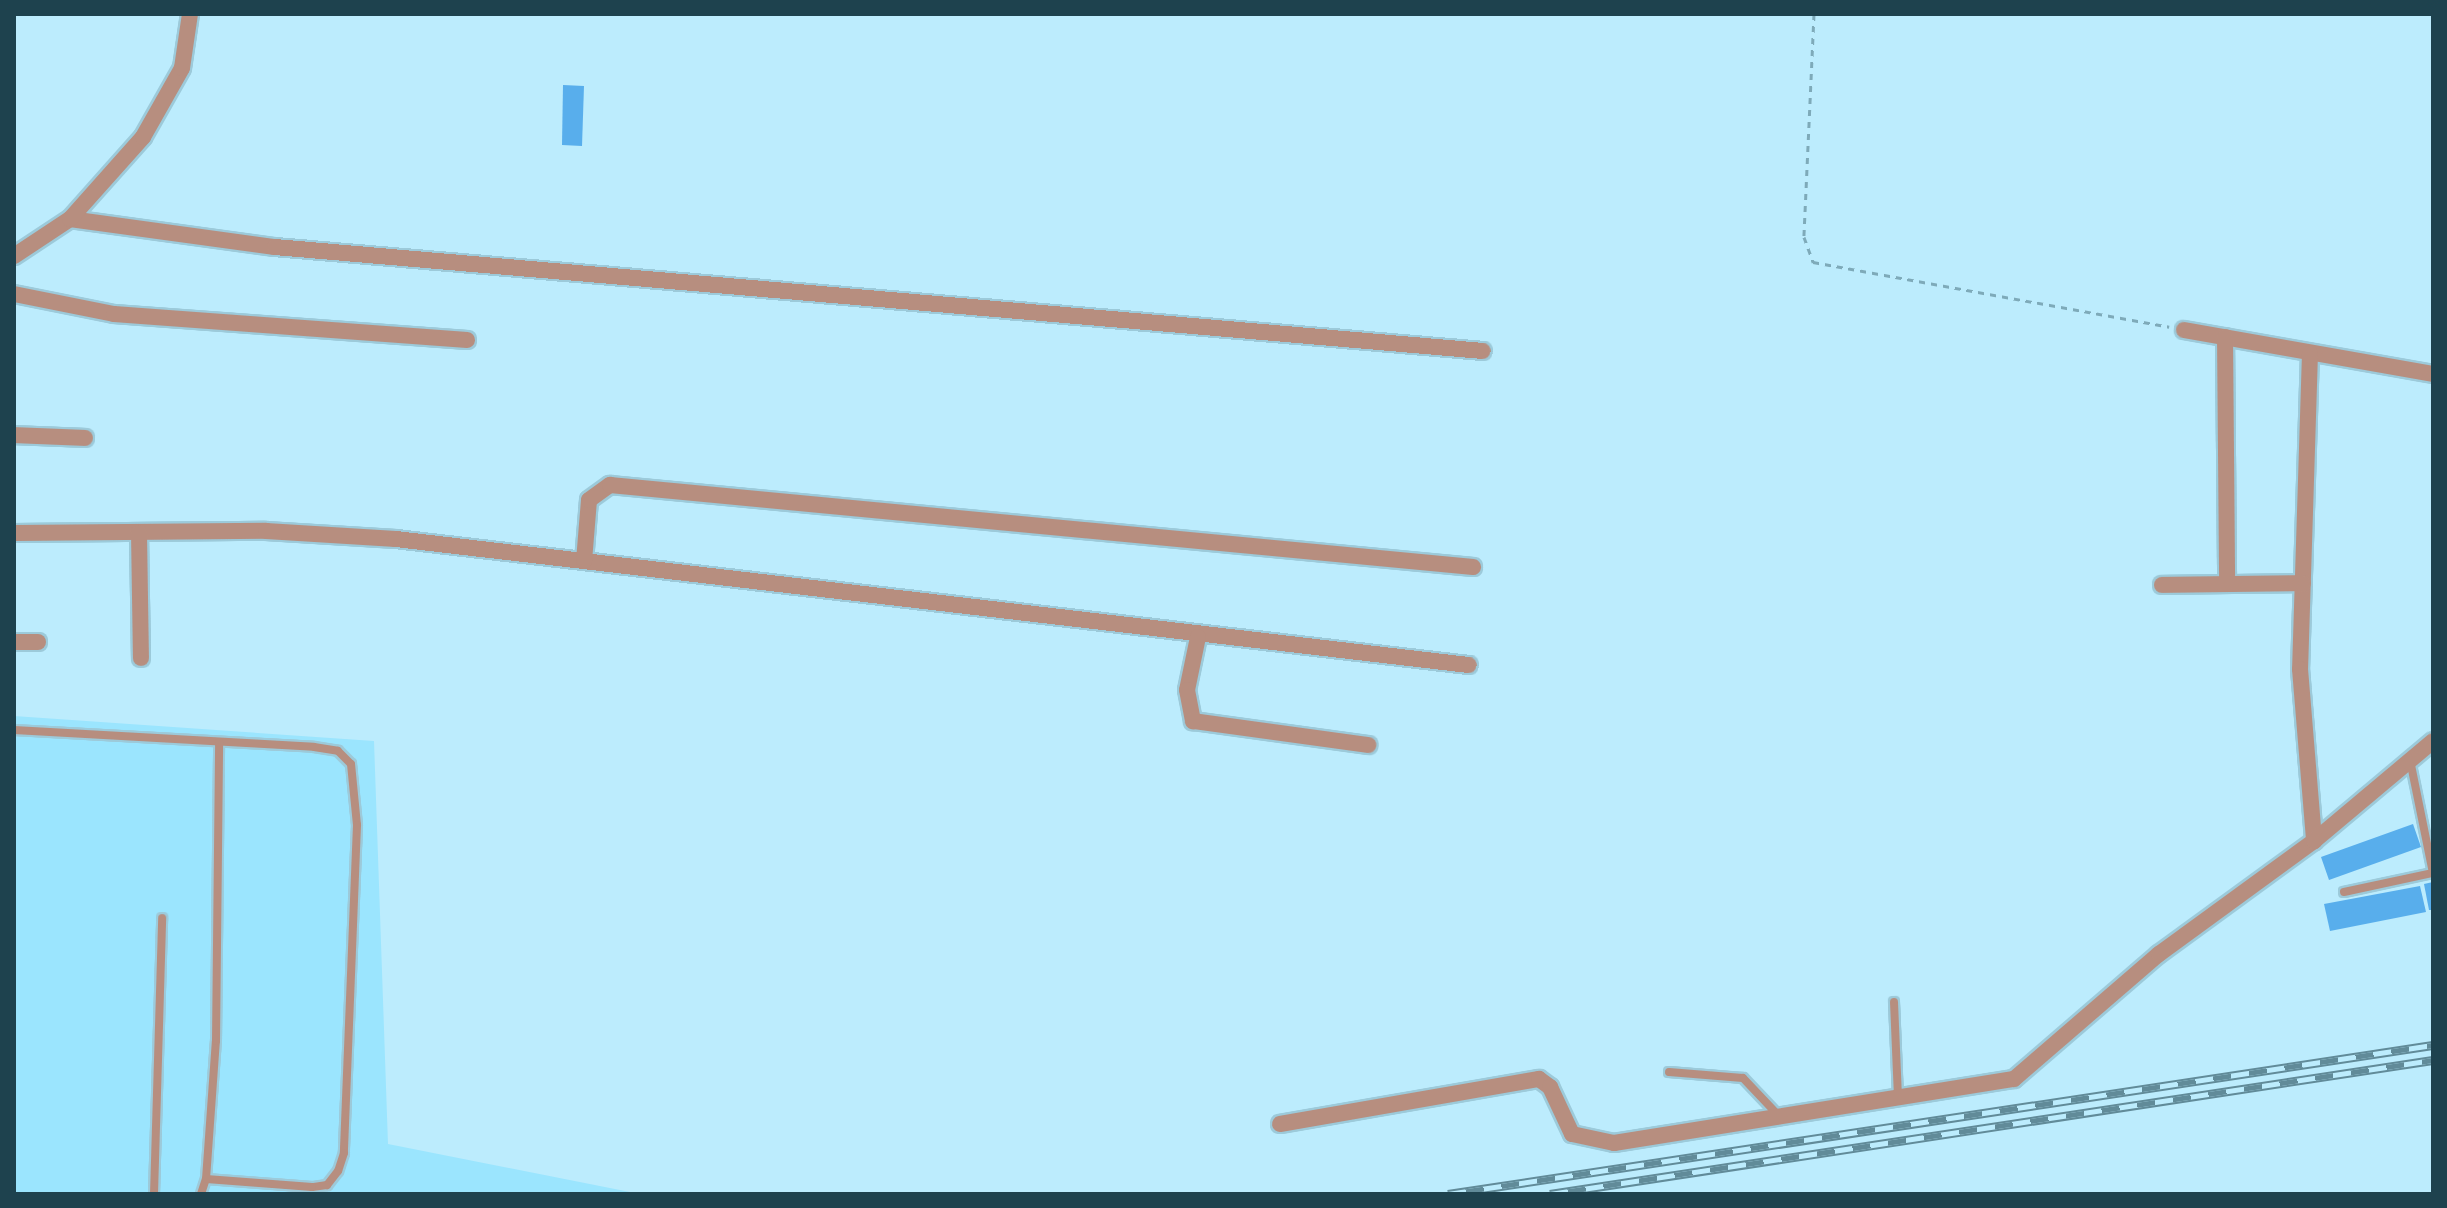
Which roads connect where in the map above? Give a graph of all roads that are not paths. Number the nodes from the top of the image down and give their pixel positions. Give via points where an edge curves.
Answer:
1 (190, 14) edge
2 (70, 219) junction
3 (14, 256) edge
4 (14, 294) edge
5 (2184, 330) road end
6 (2225, 337) junction
7 (467, 340) dead end
8 (1483, 351) dead end
9 (2310, 353) junction
10 (2433, 374) edge
11 (14, 435) edge
12 (85, 438) dead end
13 (14, 533) edge
14 (139, 533) junction
15 (584, 561) junction
16 (1473, 567) dead end
17 (2303, 583) junction
18 (2227, 584) junction
19 (2162, 585) dead end
20 (1198, 637) junction
21 (14, 642) edge
22 (38, 642) dead end
23 (141, 658) dead end
24 (1469, 665) dead end
25 (14, 730) edge
26 (2433, 741) edge
27 (219, 742) junction
28 (1368, 745) dead end
29 (2410, 760) junction
30 (2314, 841) junction
31 (2433, 873) edge
32 (2344, 892) dead end
33 (162, 918) dead end
34 (1894, 1002) dead end
35 (1669, 1072) dead end
36 (1898, 1099) junction
37 (1778, 1115) junction
38 (1280, 1124) dead end
39 (206, 1179) junction
40 (154, 1194) edge
41 (201, 1194) edge

1 - 2 street via 182,68 143,137
2 - 3 street
2 - 8 street via 275,247
4 - 7 street via 114,314
5 - 6 street
6 - 9 street
6 - 18 street
9 - 10 street
9 - 17 street
11 - 12 street
13 - 14 street
14 - 15 street via 266,531 381,538
14 - 23 street
15 - 16 street via 589,500 610,485
15 - 20 street
17 - 18 street
17 - 30 street via 2300,669
18 - 19 street
20 - 24 street
20 - 28 street via 1187,690 1193,721
21 - 22 street
25 - 27 lane
26 - 29 street
27 - 39 lane via 216,1041
27 - 39 lane via 338,751 351,764 356,781 357,825 344,1153 338,1171 327,1185 312,1187
29 - 30 street
29 - 31 lane
30 - 36 street via 2159,954 2014,1079
31 - 32 lane
33 - 40 lane
34 - 36 lane
35 - 37 lane via 1731,1073 1743,1078
36 - 37 street
37 - 38 street via 1691,1133 1590,1141 1572,1134 1550,1087 1526,1079
39 - 41 lane

